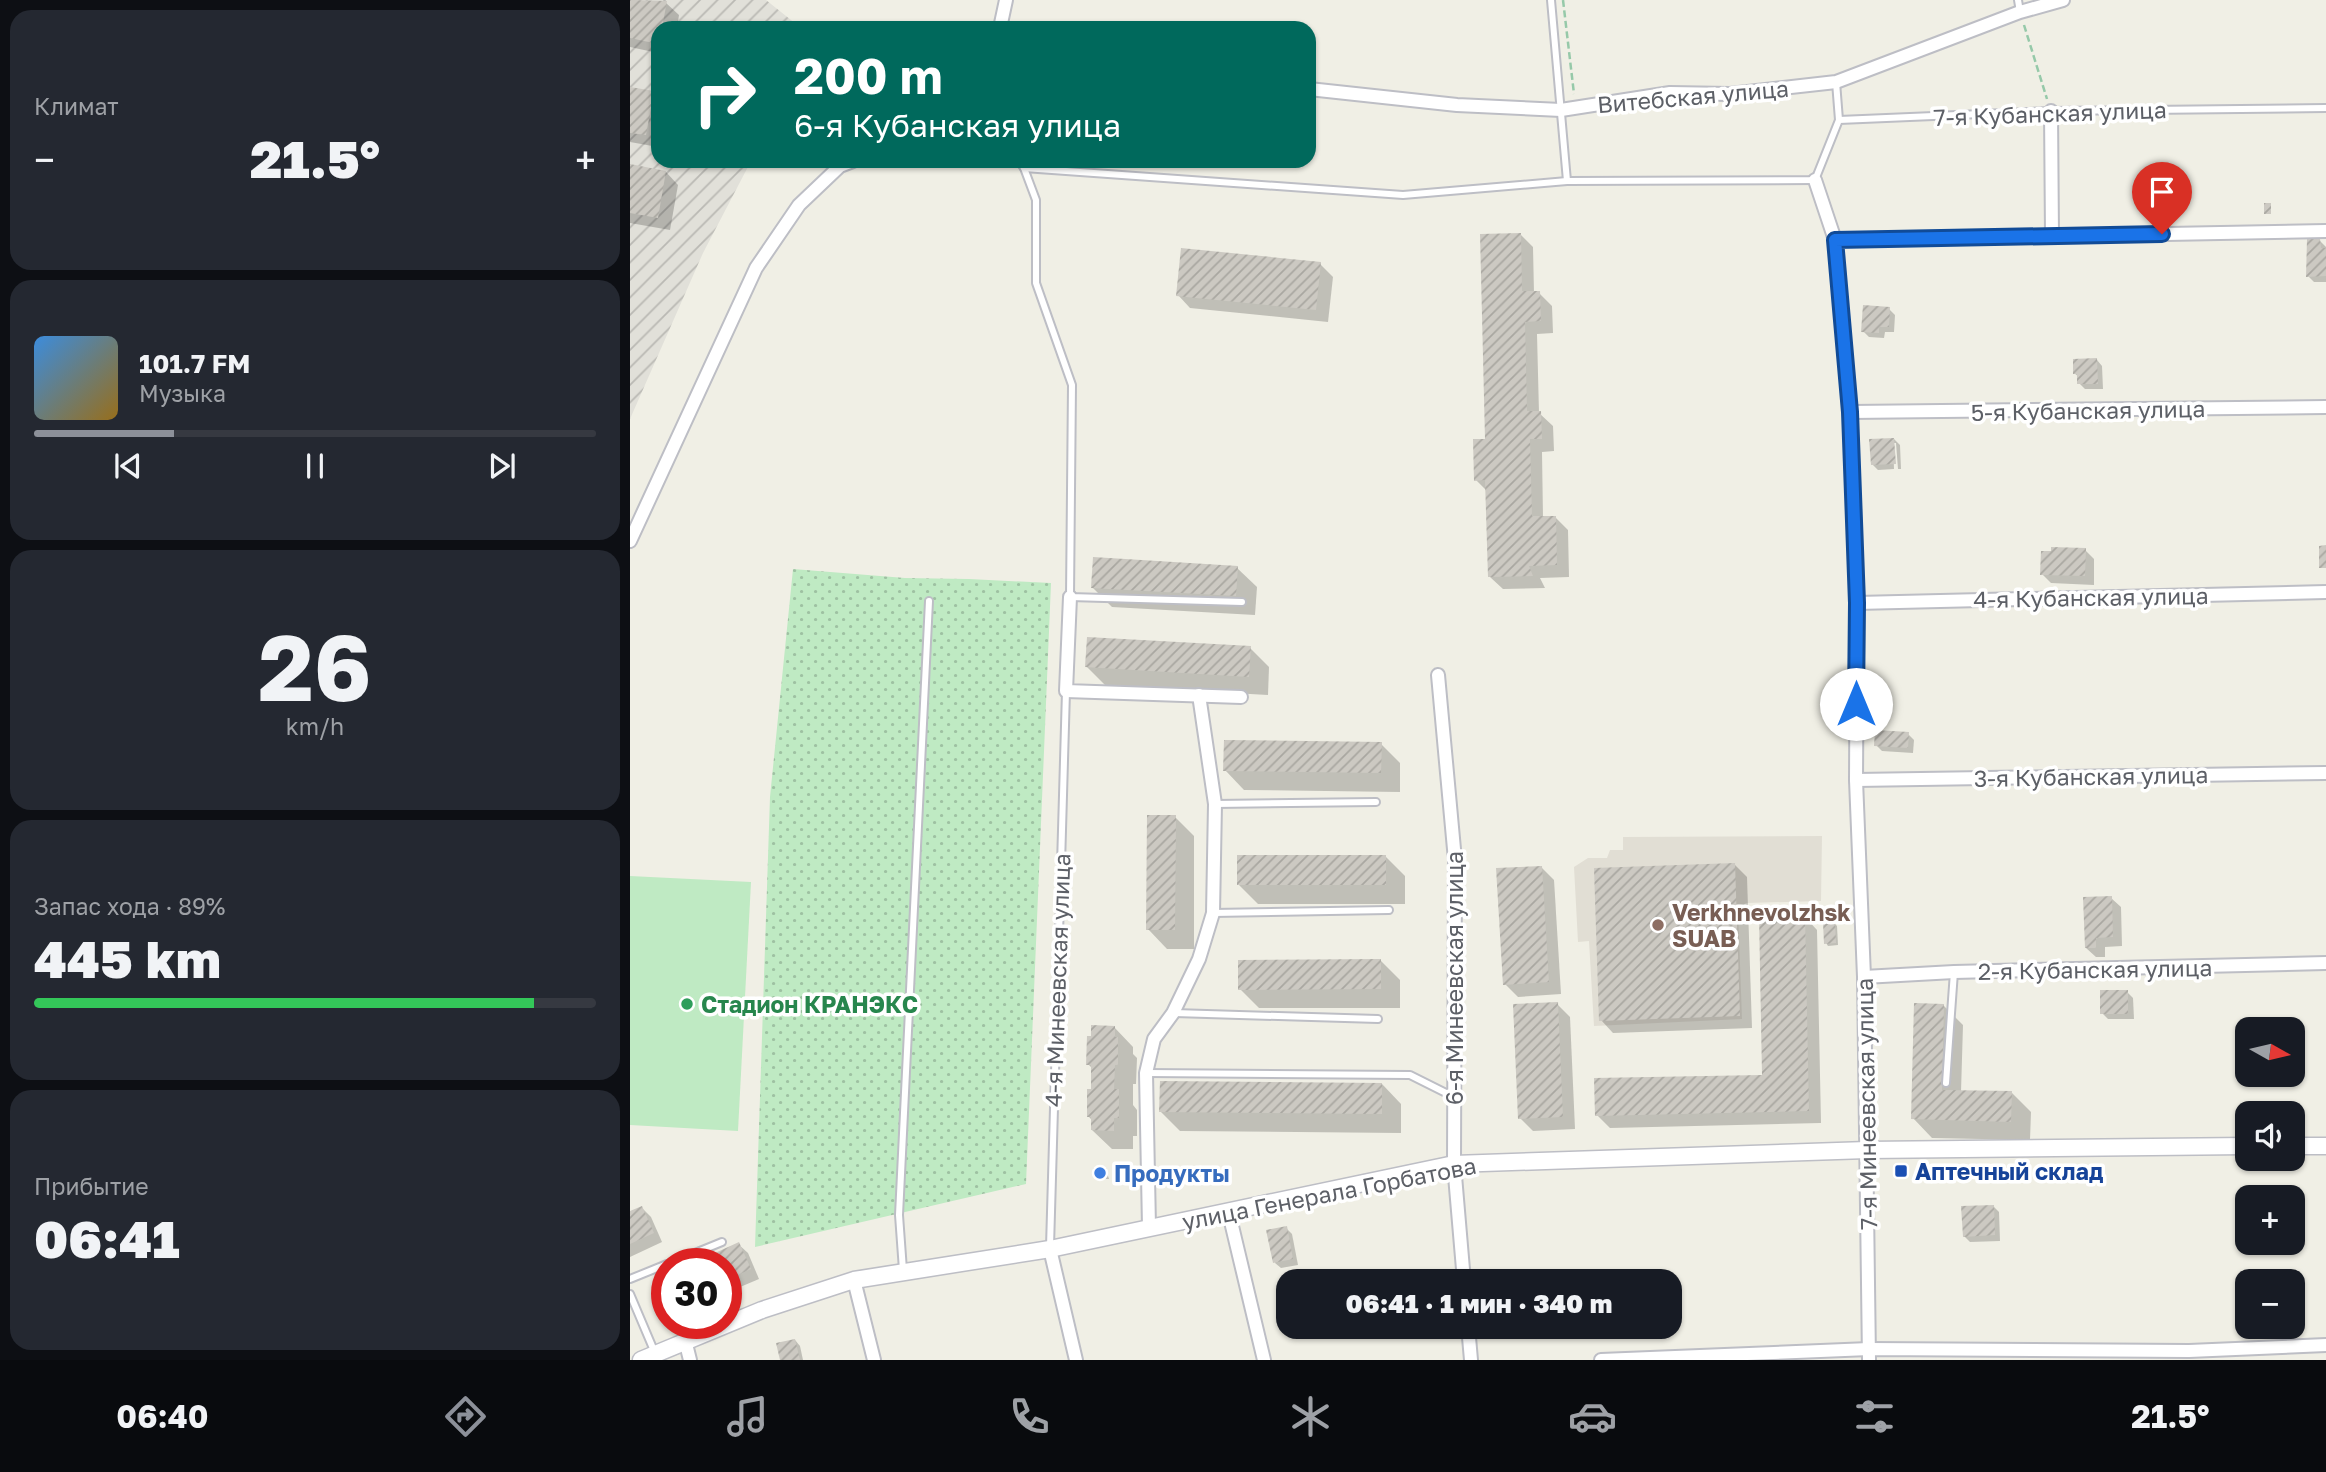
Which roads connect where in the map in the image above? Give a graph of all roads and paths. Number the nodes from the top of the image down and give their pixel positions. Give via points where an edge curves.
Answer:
1 (1006, 0) edge
2 (1551, 0) edge
3 (1563, 0) edge
4 (2063, 0) edge
5 (2019, 6) edge
6 (1002, 21) edge
7 (1836, 82) junction
8 (1316, 90) edge
9 (1575, 107) junction
10 (2326, 108) edge
11 (1562, 110) junction
12 (2051, 111) junction
13 (1839, 120) junction
14 (838, 168) edge
15 (1024, 169) joint
16 (1815, 180) junction
17 (1567, 181) junction
18 (2326, 231) edge
19 (2052, 236) junction
20 (1835, 240) junction
21 (2326, 407) edge
22 (1850, 412) junction
23 (630, 541) edge
24 (2326, 592) edge
25 (1070, 597) junction
26 (929, 601) dead end
27 (1242, 602) dead end
28 (1857, 603) junction
29 (1438, 675) dead end
30 (1066, 691) junction
31 (1199, 695) junction
32 (1241, 697) dead end
33 (2326, 773) edge
34 (1856, 780) junction
35 (1377, 802) dead end
36 (1215, 804) junction
37 (1389, 909) dead end
38 (1213, 913) junction
39 (2326, 963) edge
40 (1954, 972) junction
41 (1864, 977) junction
42 (1173, 1013) junction
43 (1378, 1018) dead end
44 (1146, 1073) junction
45 (1946, 1083) dead end
46 (1454, 1097) junction
47 (2235, 1146) edge
48 (2305, 1146) edge
49 (2326, 1146) edge
50 (1867, 1150) junction
51 (1454, 1164) junction
52 (1231, 1210) junction
53 (1149, 1227) junction
54 (722, 1242) dead end
55 (707, 1248) edge
56 (1050, 1249) junction
57 (1463, 1269) edge
58 (651, 1270) edge
59 (903, 1272) junction
60 (630, 1279) edge
61 (854, 1280) junction
62 (630, 1294) edge
63 (1469, 1339) edge
64 (685, 1340) junction
65 (2326, 1345) edge
66 (1869, 1355) edge
67 (2189, 1356) edge
68 (648, 1357) edge
69 (690, 1360) edge
70 (874, 1360) edge
71 (1076, 1360) edge
72 (1264, 1360) edge
73 (1471, 1360) edge
74 (1601, 1360) edge

1 - 6 street
2 - 11 lane
3 - 9 path
4 - 5 street, Витебская улица
5 - 7 street, Витебская улица
5 - 12 path
7 - 9 street, Витебская улица via 1730,94 1670,93
7 - 13 lane
8 - 11 street, Витебская улица
9 - 11 street, Витебская улица
10 - 12 lane, 7-я Кубанская улица
11 - 17 lane
12 - 13 lane, 7-я Кубанская улица
12 - 19 street
13 - 16 lane
14 - 23 street via 799,205 756,268
15 - 17 lane via 1403,195
15 - 25 lane via 1035,200 1036,283 1072,385
16 - 17 lane
16 - 20 street, 7-я Минеевская улица
18 - 19 street
19 - 20 street
20 - 22 street, 7-я Минеевская улица
21 - 22 street, 5-я Кубанская улица
22 - 28 street, 7-я Минеевская улица
24 - 28 street, 4-я Кубанская улица
25 - 27 lane
25 - 30 street, 4-я Минеевская улица
26 - 59 lane via 899,1214
28 - 34 street, 7-я Минеевская улица
29 - 46 street, 6-я Минеевская улица via 1455,860
30 - 31 street
30 - 56 lane, 4-я Минеевская улица
31 - 32 street
31 - 36 street
33 - 34 street, 3-я Кубанская улица
34 - 41 street, 7-я Минеевская улица
35 - 36 lane
36 - 38 street
37 - 38 lane
38 - 42 street via 1199,959
39 - 40 street, 2-я Кубанская улица
40 - 41 street, 2-я Кубанская улица
40 - 45 lane
41 - 50 street, 7-я Минеевская улица
42 - 43 lane
42 - 44 street via 1154,1039
44 - 46 lane via 1410,1074
44 - 53 street
46 - 51 street, 6-я Минеевская улица
47 - 50 street, улица Генерала Горбатова
48 - 49 street
50 - 51 street, улица Генерала Горбатова
50 - 66 street, 7-я Минеевская улица
51 - 52 street, улица Генерала Горбатова
51 - 57 street, 6-я Минеевская улица
52 - 53 street, улица Генерала Горбатова
52 - 72 street
53 - 56 street, улица Генерала Горбатова
54 - 55 lane
56 - 59 street, улица Генерала Горбатова
56 - 71 street, 4-я Минеевская улица
58 - 60 lane
59 - 61 street, улица Генерала Горбатова
61 - 64 street, улица Генерала Горбатова
61 - 70 street
62 - 68 lane
63 - 73 street
64 - 68 street, улица Генерала Горбатова
64 - 69 street
65 - 67 street
66 - 67 street
66 - 74 street

